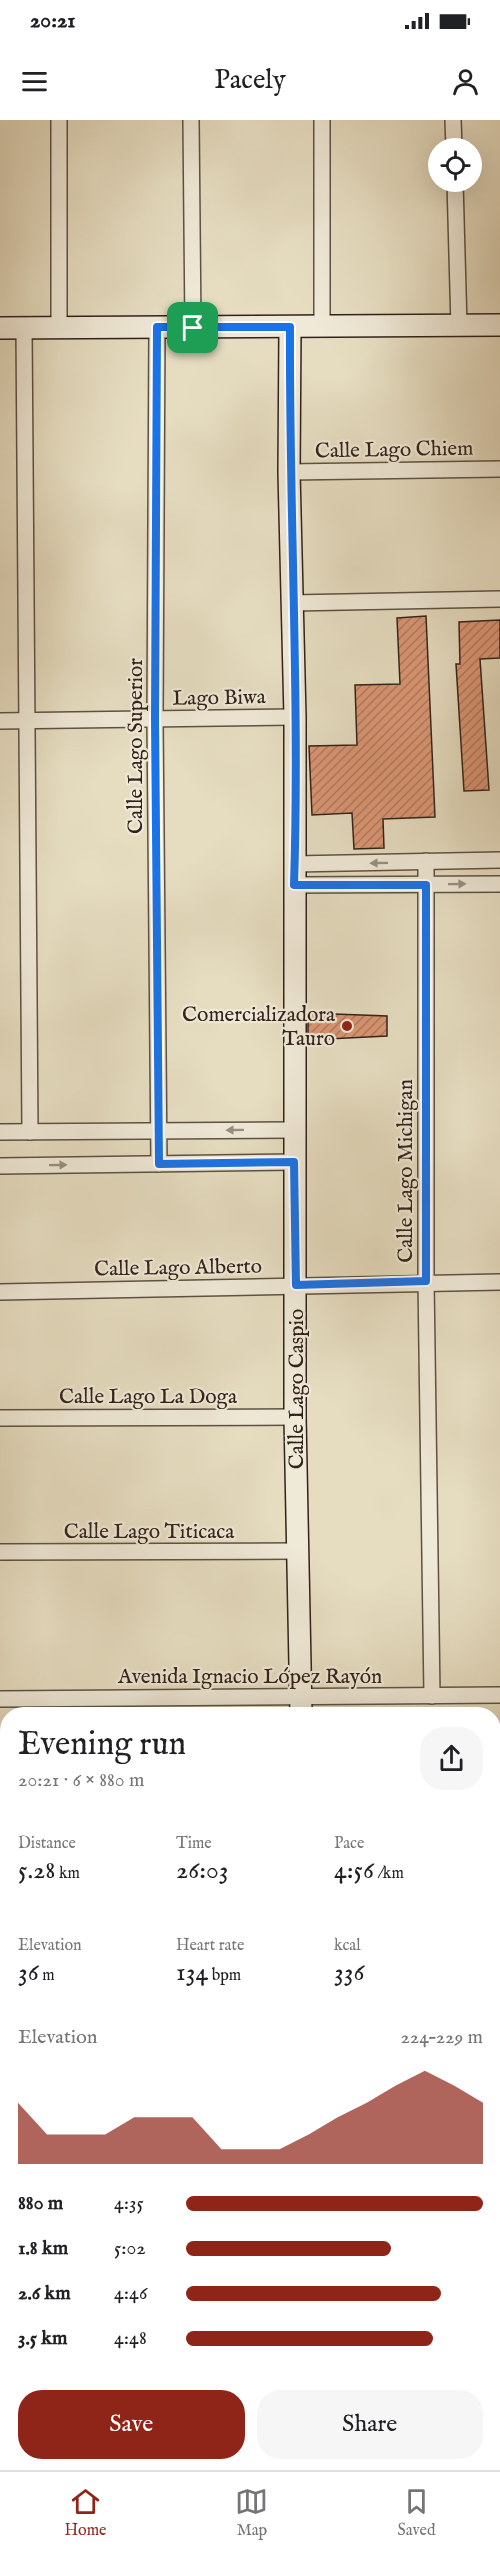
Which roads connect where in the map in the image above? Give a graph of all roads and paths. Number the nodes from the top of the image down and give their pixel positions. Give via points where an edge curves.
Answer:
1 (59, 120) edge
2 (190, 120) edge
3 (322, 120) edge
4 (453, 120) edge
5 (454, 138) edge
6 (455, 192) edge
7 (500, 325) edge
8 (322, 326) junction
9 (459, 326) junction
10 (157, 327) junction
11 (290, 327) junction
12 (0, 328) edge
13 (24, 328) junction
14 (59, 328) junction
15 (193, 328) junction
16 (500, 468) edge
17 (289, 472) junction
18 (500, 599) edge
19 (292, 603) junction
20 (295, 717) junction
21 (155, 719) junction
22 (0, 721) edge
23 (26, 721) junction
24 (497, 860) edge
25 (426, 861) junction
26 (294, 875) junction
27 (497, 884) edge
28 (426, 885) junction
29 (293, 1130) junction
30 (158, 1131) junction
31 (0, 1132) edge
32 (30, 1132) junction
33 (294, 1162) junction
34 (159, 1164) junction
35 (0, 1166) edge
36 (426, 1281) junction
37 (500, 1282) edge
38 (296, 1285) junction
39 (0, 1292) edge
40 (295, 1417) junction
41 (0, 1418) edge
42 (298, 1551) junction
43 (0, 1552) edge
44 (500, 1695) edge
45 (432, 1696) junction
46 (0, 1699) edge
47 (300, 1705) edge

1 - 14 street
2 - 15 street
3 - 8 street
4 - 5 street
6 - 9 street
7 - 9 street
8 - 9 street
8 - 11 street
10 - 14 street
10 - 15 street
10 - 21 street, Calle Lago Superior
11 - 15 street
11 - 17 street, Calle Lago Caspio
12 - 13 street
13 - 14 street
13 - 23 street
16 - 17 street, Calle Lago Chiem
17 - 19 street, Calle Lago Caspio
18 - 19 street
19 - 20 street, Calle Lago Caspio
20 - 21 street, Lago Biwa
20 - 26 street, Calle Lago Caspio
21 - 23 street, Lago Biwa
21 - 30 street, Calle Lago Superior
22 - 23 street, Lago Biwa
23 - 32 street
24 - 25 street
24 - 27 street
25 -> 26 street
25 - 28 street, Calle Lago Michigan
26 - 28 street
26 - 29 street, Calle Lago Caspio
28 -> 27 street
28 - 36 street, Calle Lago Michigan
29 -> 30 street
29 - 33 street, Calle Lago Caspio
30 - 32 street
30 - 34 street, Calle Lago Superior
31 - 32 street
33 - 34 street
33 - 38 street, Calle Lago Caspio
35 -> 34 street
36 - 37 street, Calle Lago Alberto
36 - 38 street, Calle Lago Alberto
36 - 45 street, Calle Lago Michigan
38 - 39 street, Calle Lago Alberto
38 - 40 street, Calle Lago Caspio
40 - 41 street, Calle Lago La Doga
40 - 42 street, Calle Lago Caspio
42 - 43 street, Calle Lago Titicaca
42 - 47 street, Calle Lago Caspio
44 - 45 street, Avenida Ignacio López Rayón
45 - 47 street, Avenida Ignacio López Rayón
46 - 47 street, Avenida Ignacio López Rayón

